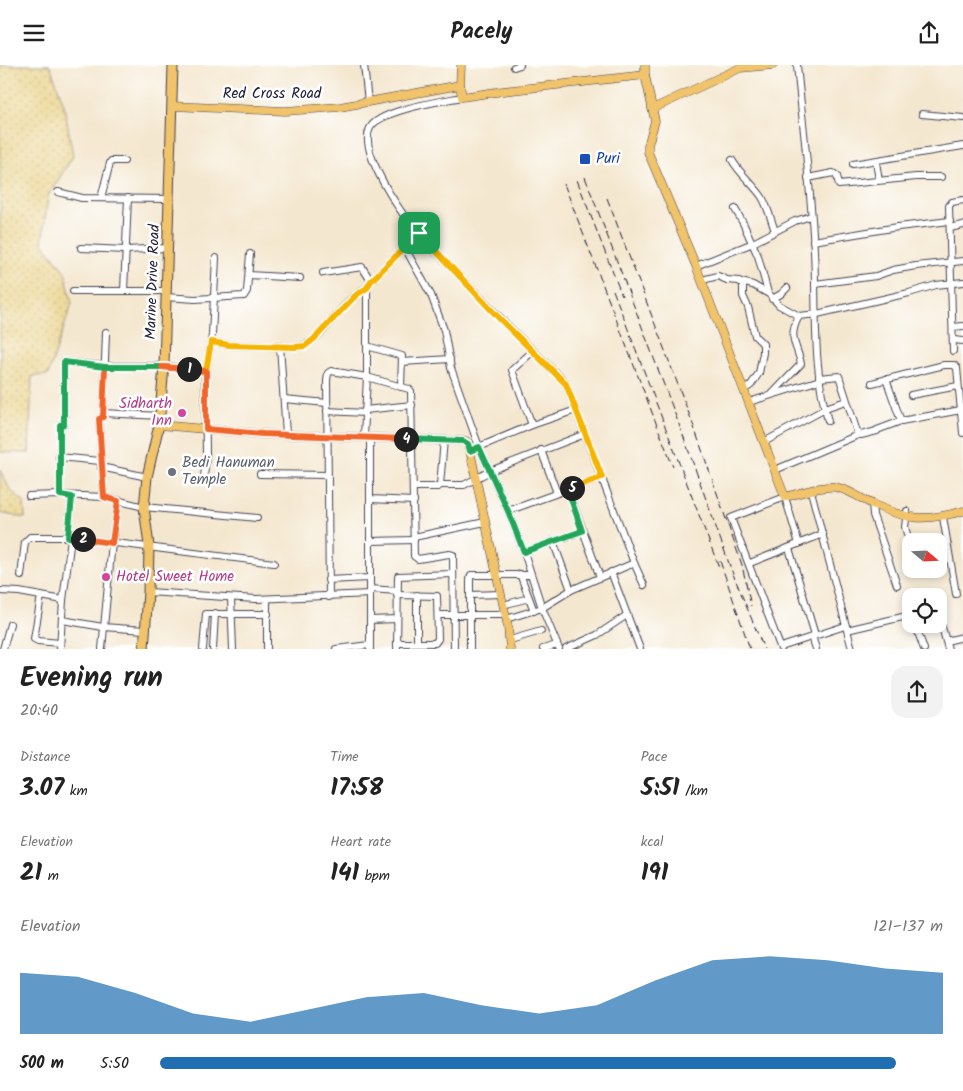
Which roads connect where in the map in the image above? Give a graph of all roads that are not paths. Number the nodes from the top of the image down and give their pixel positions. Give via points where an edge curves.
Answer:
1 (173, 65) edge
2 (364, 65) edge
3 (645, 65) edge
4 (773, 65) edge
5 (797, 65) edge
6 (460, 67) edge
7 (645, 75) junction
8 (460, 85) junction
9 (462, 97) junction
10 (368, 102) junction
11 (172, 105) junction
12 (652, 109) junction
13 (922, 115) dead end
14 (963, 119) edge
15 (963, 146) edge
16 (124, 161) dead end
17 (732, 161) dead end
18 (876, 162) junction
19 (853, 164) dead end
20 (941, 177) dead end
21 (808, 178) junction
22 (878, 180) junction
23 (58, 192) dead end
24 (101, 198) junction
25 (128, 198) junction
26 (169, 199) junction
27 (963, 200) edge
28 (735, 209) dead end
29 (811, 216) junction
30 (950, 224) junction
31 (963, 225) edge
32 (775, 231) junction
33 (419, 233) junction
34 (813, 241) junction
35 (752, 243) junction
36 (81, 248) dead end
37 (168, 248) junction
38 (405, 248) junction
39 (126, 250) junction
40 (250, 255) dead end
41 (216, 258) dead end
42 (963, 261) edge
43 (950, 263) junction
44 (696, 266) junction
45 (323, 273) dead end
46 (248, 275) junction
47 (300, 278) dead end
48 (371, 281) junction
49 (702, 281) junction
50 (741, 282) junction
51 (963, 282) edge
52 (951, 283) junction
53 (815, 284) junction
54 (367, 288) junction
55 (787, 288) dead end
56 (73, 291) dead end
57 (124, 291) junction
58 (166, 294) junction
59 (215, 296) junction
60 (770, 296) junction
61 (817, 314) junction
62 (799, 316) junction
63 (963, 326) edge
64 (953, 327) junction
65 (106, 332) dead end
66 (954, 340) junction
67 (963, 341) edge
68 (211, 342) junction
69 (280, 346) junction
70 (367, 346) junction
71 (533, 351) junction
72 (953, 351) dead end
73 (450, 359) junction
74 (402, 362) junction
75 (105, 367) junction
76 (164, 367) junction
77 (206, 371) junction
78 (367, 377) junction
79 (819, 379) junction
80 (886, 379) junction
81 (872, 383) dead end
82 (958, 386) junction
83 (401, 387) junction
84 (744, 389) junction
85 (773, 393) junction
86 (911, 395) dead end
87 (284, 399) junction
88 (846, 401) junction
89 (749, 402) junction
90 (327, 403) junction
91 (412, 405) junction
92 (825, 408) junction
93 (576, 410) junction
94 (961, 410) junction
95 (327, 411) junction
96 (365, 412) junction
97 (104, 413) junction
98 (160, 416) junction
99 (828, 421) dead end
100 (901, 421) junction
101 (160, 425) junction
102 (532, 425) junction
103 (206, 429) junction
104 (858, 433) junction
105 (963, 433) edge
106 (286, 434) junction
107 (585, 434) junction
108 (327, 435) junction
109 (369, 438) junction
110 (412, 439) junction
111 (444, 440) junction
112 (764, 442) junction
113 (479, 447) junction
114 (541, 450) junction
115 (470, 451) junction
116 (59, 457) junction
117 (101, 464) junction
118 (775, 470) junction
119 (490, 471) junction
120 (260, 474) dead end
121 (327, 475) junction
122 (147, 477) junction
123 (602, 477) junction
124 (204, 478) dead end
125 (476, 479) junction
126 (440, 485) junction
127 (413, 487) junction
128 (568, 490) junction
129 (810, 491) junction
130 (557, 493) junction
131 (60, 495) junction
132 (29, 496) dead end
133 (72, 497) junction
134 (104, 497) junction
135 (786, 497) junction
136 (370, 499) junction
137 (118, 501) junction
138 (414, 501) junction
139 (872, 503) junction
140 (144, 507) junction
141 (508, 511) junction
142 (963, 511) edge
143 (906, 514) junction
144 (943, 517) junction
145 (258, 518) dead end
146 (485, 522) junction
147 (582, 531) junction
148 (907, 533) edge
149 (822, 534) junction
150 (70, 537) junction
151 (414, 538) junction
152 (370, 541) junction
153 (553, 541) junction
154 (112, 543) junction
155 (799, 544) junction
156 (149, 546) junction
157 (789, 548) junction
158 (524, 552) junction
159 (274, 563) dead end
160 (634, 563) junction
161 (750, 563) junction
162 (612, 573) junction
163 (453, 574) junction
164 (520, 574) junction
165 (21, 575) dead end
166 (497, 575) junction
167 (531, 575) junction
168 (600, 577) junction
169 (370, 578) junction
170 (328, 580) junction
171 (644, 585) dead end
172 (897, 585) dead end
173 (571, 589) junction
174 (0, 591) edge
175 (370, 592) junction
176 (148, 593) junction
177 (397, 593) junction
178 (501, 594) junction
179 (956, 594) dead end
180 (416, 595) junction
181 (470, 595) junction
182 (41, 596) junction
183 (329, 597) junction
184 (231, 598) junction
185 (529, 598) junction
186 (267, 599) junction
187 (63, 600) junction
188 (503, 605) junction
189 (542, 608) junction
190 (534, 611) junction
191 (215, 613) junction
192 (231, 613) junction
193 (268, 614) junction
194 (438, 615) junction
195 (453, 615) junction
196 (470, 615) junction
197 (627, 615) junction
198 (506, 617) junction
199 (902, 617) edge
200 (397, 619) junction
201 (62, 620) junction
202 (370, 620) junction
203 (10, 624) dead end
204 (103, 627) junction
205 (846, 628) junction
206 (145, 630) junction
207 (541, 631) dead end
208 (918, 633) edge
209 (944, 633) edge
210 (814, 636) junction
211 (963, 637) edge
212 (510, 640) junction
213 (946, 641) junction
214 (417, 643) junction
215 (60, 646) edge
216 (397, 646) edge
217 (2, 647) edge
218 (370, 647) edge
219 (558, 647) edge
220 (781, 648) edge
221 (102, 649) edge
222 (144, 649) edge
223 (203, 649) edge
224 (213, 649) edge
225 (233, 649) edge
226 (267, 649) edge
227 (336, 649) edge
228 (454, 649) edge
229 (470, 649) edge
230 (510, 649) edge
231 (543, 649) edge
232 (566, 649) edge
233 (640, 649) edge
234 (816, 649) edge
235 (852, 649) edge
236 (924, 649) edge
237 (948, 649) edge

1 - 11 highway, Marine Drive Road
2 - 10 street
3 - 7 main road
4 - 12 main road via 740,67
5 - 21 street
6 - 8 main road
7 - 9 main road
7 - 12 main road
8 - 9 main road
8 - 10 main road, Red Cross Road
9 - 33 street via 398,111 375,121 370,127 368,144 381,178 406,219
10 - 11 main road, Red Cross Road via 285,111
11 - 26 highway, Marine Drive Road
12 - 44 main road via 655,125 648,152
13 - 14 street
15 - 18 street
16 - 24 street via 111,161
17 - 32 street via 763,199
18 - 19 street
18 - 22 street
20 - 22 street
21 - 22 street via 833,173 840,185
21 - 29 street
23 - 24 street via 82,198
24 - 25 street
25 - 26 street
25 - 39 street
26 - 37 highway, Marine Drive Road
27 - 30 street via 950,203
28 - 35 street
29 - 32 street
29 - 34 street
30 - 31 street
30 - 34 street via 898,227
30 - 43 street
32 - 35 street
33 - 38 street
33 - 71 street
34 - 53 street
35 - 44 street
35 - 60 street
36 - 39 street
37 - 39 street
37 - 58 highway, Marine Drive Road
38 - 48 street
38 - 73 street via 432,295
39 - 57 street
40 - 46 street
41 - 59 street
42 - 43 street
43 - 52 street
43 - 53 street
44 - 49 main road
45 - 48 street via 362,267
46 - 47 street
46 - 59 street via 244,295
48 - 54 street
49 - 50 street via 718,276
49 - 84 main road
50 - 60 street via 753,285
50 - 84 street via 755,336 762,342 763,353 759,373
51 - 52 street
52 - 61 street
52 - 64 street
53 - 61 street
54 - 69 street via 356,295 310,343 300,347
54 - 70 street
55 - 60 street via 781,294
56 - 57 street
57 - 58 street
58 - 59 street via 195,299
58 - 76 highway, Marine Drive Road
59 - 68 street
60 - 62 street
61 - 62 street
61 - 79 street
62 - 85 street via 792,333 801,364
63 - 64 street
64 - 66 street
65 - 75 street
66 - 67 street
66 - 72 street
68 - 69 street
68 - 77 street
69 - 87 street
70 - 74 street via 400,355
70 - 78 street
71 - 93 street via 566,384
71 - 102 street via 512,370
73 - 74 street
73 - 113 street
74 - 83 street
75 - 76 street
75 - 97 street
75 - 116 street via 64,362 64,424 60,425
76 - 77 street
76 - 98 highway, Marine Drive Road
77 - 103 street
78 - 83 street
78 - 90 street via 329,371
78 - 96 street
79 - 85 street
79 - 88 street via 839,376
79 - 92 street
80 - 81 street
80 - 82 street via 952,364 957,368
80 - 100 street
82 - 86 street
82 - 94 street
83 - 91 street via 411,391
84 - 89 main road
85 - 89 street
87 - 90 street
87 - 106 street
88 - 92 street
88 - 104 street
89 - 112 main road
90 - 95 street
91 - 96 street
91 - 110 street
92 - 99 street
92 - 112 street
93 - 102 street
93 - 107 street
94 - 100 street
94 - 105 street
95 - 96 street
95 - 108 street
96 - 109 street
97 - 98 street
97 - 117 street via 99,419
98 - 101 highway, Marine Drive Road
100 - 104 street via 861,435
101 - 103 main road
101 - 122 highway, Marine Drive Road
102 - 113 street
103 - 106 main road
103 - 124 street
104 - 118 street
106 - 108 main road
107 - 114 street
107 - 123 street
108 - 109 main road
108 - 121 street
109 - 110 main road
109 - 136 street
110 - 111 main road
110 - 127 street
111 - 115 main road via 466,441
111 - 126 street
112 - 118 main road
113 - 115 street
113 - 119 street
114 - 119 street
114 - 130 street
115 - 125 main road
116 - 117 street
116 - 131 street
117 - 122 street
117 - 134 street
118 - 135 main road
119 - 125 street
119 - 141 street
120 - 121 street
121 - 170 street
122 - 140 highway, Marine Drive Road
123 - 128 street
123 - 160 street
125 - 126 street via 464,485
125 - 146 main road
126 - 127 street
127 - 138 street
128 - 130 street
128 - 147 street
129 - 135 main road
129 - 139 main road via 835,487
129 - 149 street
130 - 141 street
131 - 132 street
131 - 133 street
133 - 134 street
133 - 150 street
134 - 137 street
135 - 155 street
135 - 161 street via 731,517
136 - 138 street
136 - 152 street
137 - 140 street
137 - 154 street
138 - 151 street
139 - 143 main road
139 - 172 street via 873,515
140 - 145 street
140 - 156 highway, Marine Drive Road
141 - 158 street
142 - 144 main road
143 - 144 main road via 924,519
143 - 148 street
144 - 179 street
146 - 151 street
146 - 166 main road
147 - 153 street
147 - 168 street
149 - 155 street
149 - 205 street
150 - 154 street
150 - 165 street via 27,539
150 - 187 street
151 - 152 street
151 - 163 street via 416,559 453,555
152 - 169 street
153 - 158 street
153 - 173 street
154 - 156 street
154 - 204 street
155 - 157 street
156 - 159 street
156 - 176 highway, Marine Drive Road
157 - 161 street
157 - 210 street
158 - 167 street
160 - 162 street
160 - 171 street
161 - 220 street
162 - 168 street
162 - 197 street
163 - 177 street via 399,575
163 - 195 street
164 - 166 street
164 - 167 street
164 - 185 street
166 - 178 main road
166 - 181 street via 471,575
167 - 189 street
168 - 173 street
169 - 170 street
169 - 175 street
170 - 183 street
173 - 189 street
174 - 182 street
175 - 177 street
175 - 183 street
175 - 202 street
176 - 184 street
176 - 206 highway, Marine Drive Road
177 - 180 street
177 - 200 street
178 - 181 street
178 - 188 main road
180 - 194 street via 437,596
180 - 214 street
181 - 196 street
182 - 187 street
182 - 215 street via 34,639
183 - 186 street
184 - 186 street
184 - 192 street
185 - 188 street
185 - 190 street
186 - 193 street
187 - 201 street
188 - 198 main road
189 - 190 street
189 - 219 street
190 - 198 street
191 - 192 street
191 - 223 street via 205,615
191 - 224 street
192 - 193 street
192 - 225 street
193 - 226 street
194 - 195 street
194 - 214 street via 437,643
195 - 196 street
195 - 228 street
196 - 198 street
196 - 229 street
197 - 232 street via 597,635
197 - 233 street
198 - 212 main road
199 - 205 street
200 - 202 street
200 - 216 street
201 - 204 street
201 - 215 street
202 - 218 street
203 - 217 street
204 - 206 street
204 - 221 street
205 - 210 street
205 - 235 street
206 - 222 highway, Marine Drive Road
207 - 212 street
208 - 236 street
209 - 213 street
210 - 220 street
210 - 234 street
211 - 213 street
212 - 230 main road
213 - 237 street
214 - 216 street
218 - 227 street
219 - 231 street

